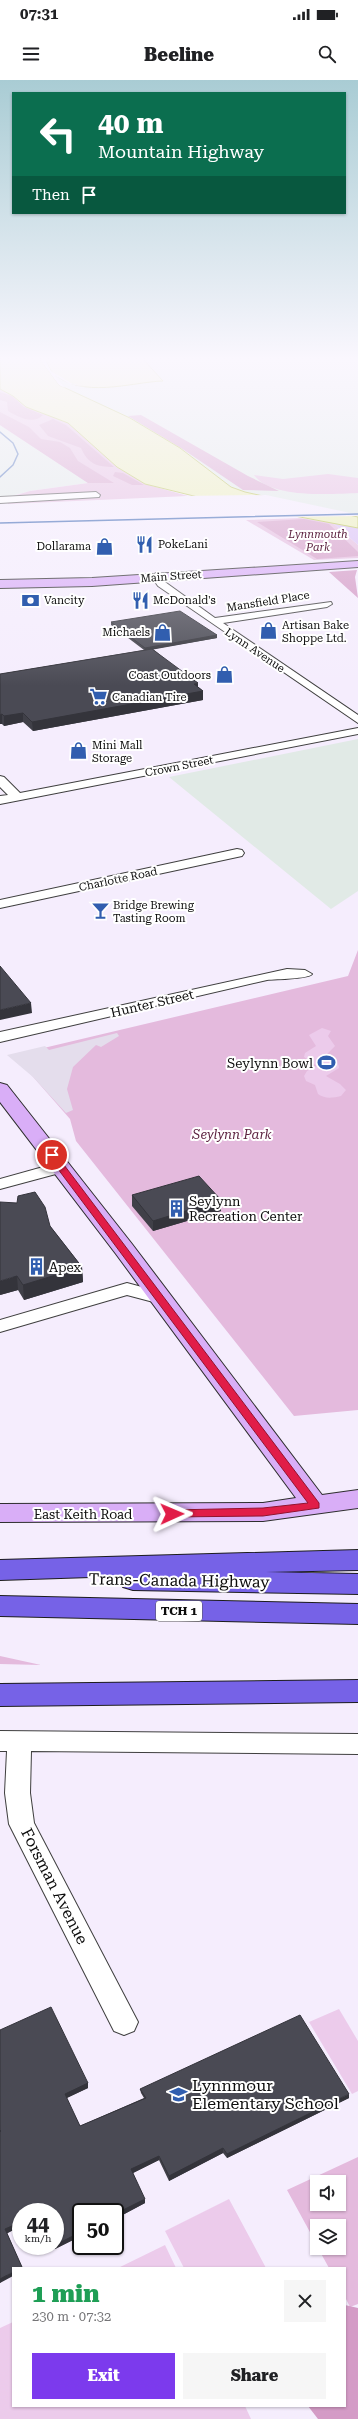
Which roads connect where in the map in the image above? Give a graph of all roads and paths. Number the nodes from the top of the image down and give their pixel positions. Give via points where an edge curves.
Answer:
1 (96, 495) dead end
2 (0, 500) edge
3 (358, 564) edge
4 (156, 576) junction
5 (0, 584) edge
6 (327, 604) dead end
7 (213, 621) junction
8 (358, 720) edge
9 (358, 731) edge
10 (0, 780) edge
11 (17, 797) junction
12 (0, 800) edge
13 (237, 853) dead end
14 (0, 904) edge
15 (305, 974) dead end
16 (0, 1037) edge
17 (0, 1089) edge
18 (61, 1167) junction
19 (0, 1184) edge
20 (139, 1268) junction
21 (127, 1290) junction
22 (161, 1298) junction
23 (0, 1326) edge
24 (358, 1499) edge
25 (316, 1506) junction
26 (0, 1513) edge
27 (358, 1560) edge
28 (0, 1570) edge
29 (0, 1577) edge
30 (358, 1584) edge
31 (0, 1606) edge
32 (358, 1614) edge
33 (358, 1691) edge
34 (0, 1695) edge
35 (10, 1741) edge
36 (358, 1744) edge
37 (124, 2022) dead end

1 - 2 street
3 - 4 main road, Main Street
4 - 5 main road, Main Street via 92,582
4 - 7 street, Lynn Avenue via 161,584
6 - 7 street, Mansfield Place
7 - 8 street, Lynn Avenue
9 - 11 street, Crown Street
10 - 11 street
11 - 12 street, Crown Street
13 - 14 street, Charlotte Road
15 - 16 street, Hunter Street via 267,976
17 - 18 main road
18 - 19 street
18 - 20 main road
20 - 21 street
20 - 22 main road
21 - 22 street
21 - 23 street
22 - 25 main road
24 - 25 main road, East Keith Road
25 - 26 main road, East Keith Road via 263,1512
27 - 28 highway
29 - 30 highway, Trans-Canada Highway
31 - 32 highway, TCH 1
33 - 34 highway
35 - 36 street
35 - 37 street, Forsman Avenue via 22,1824

